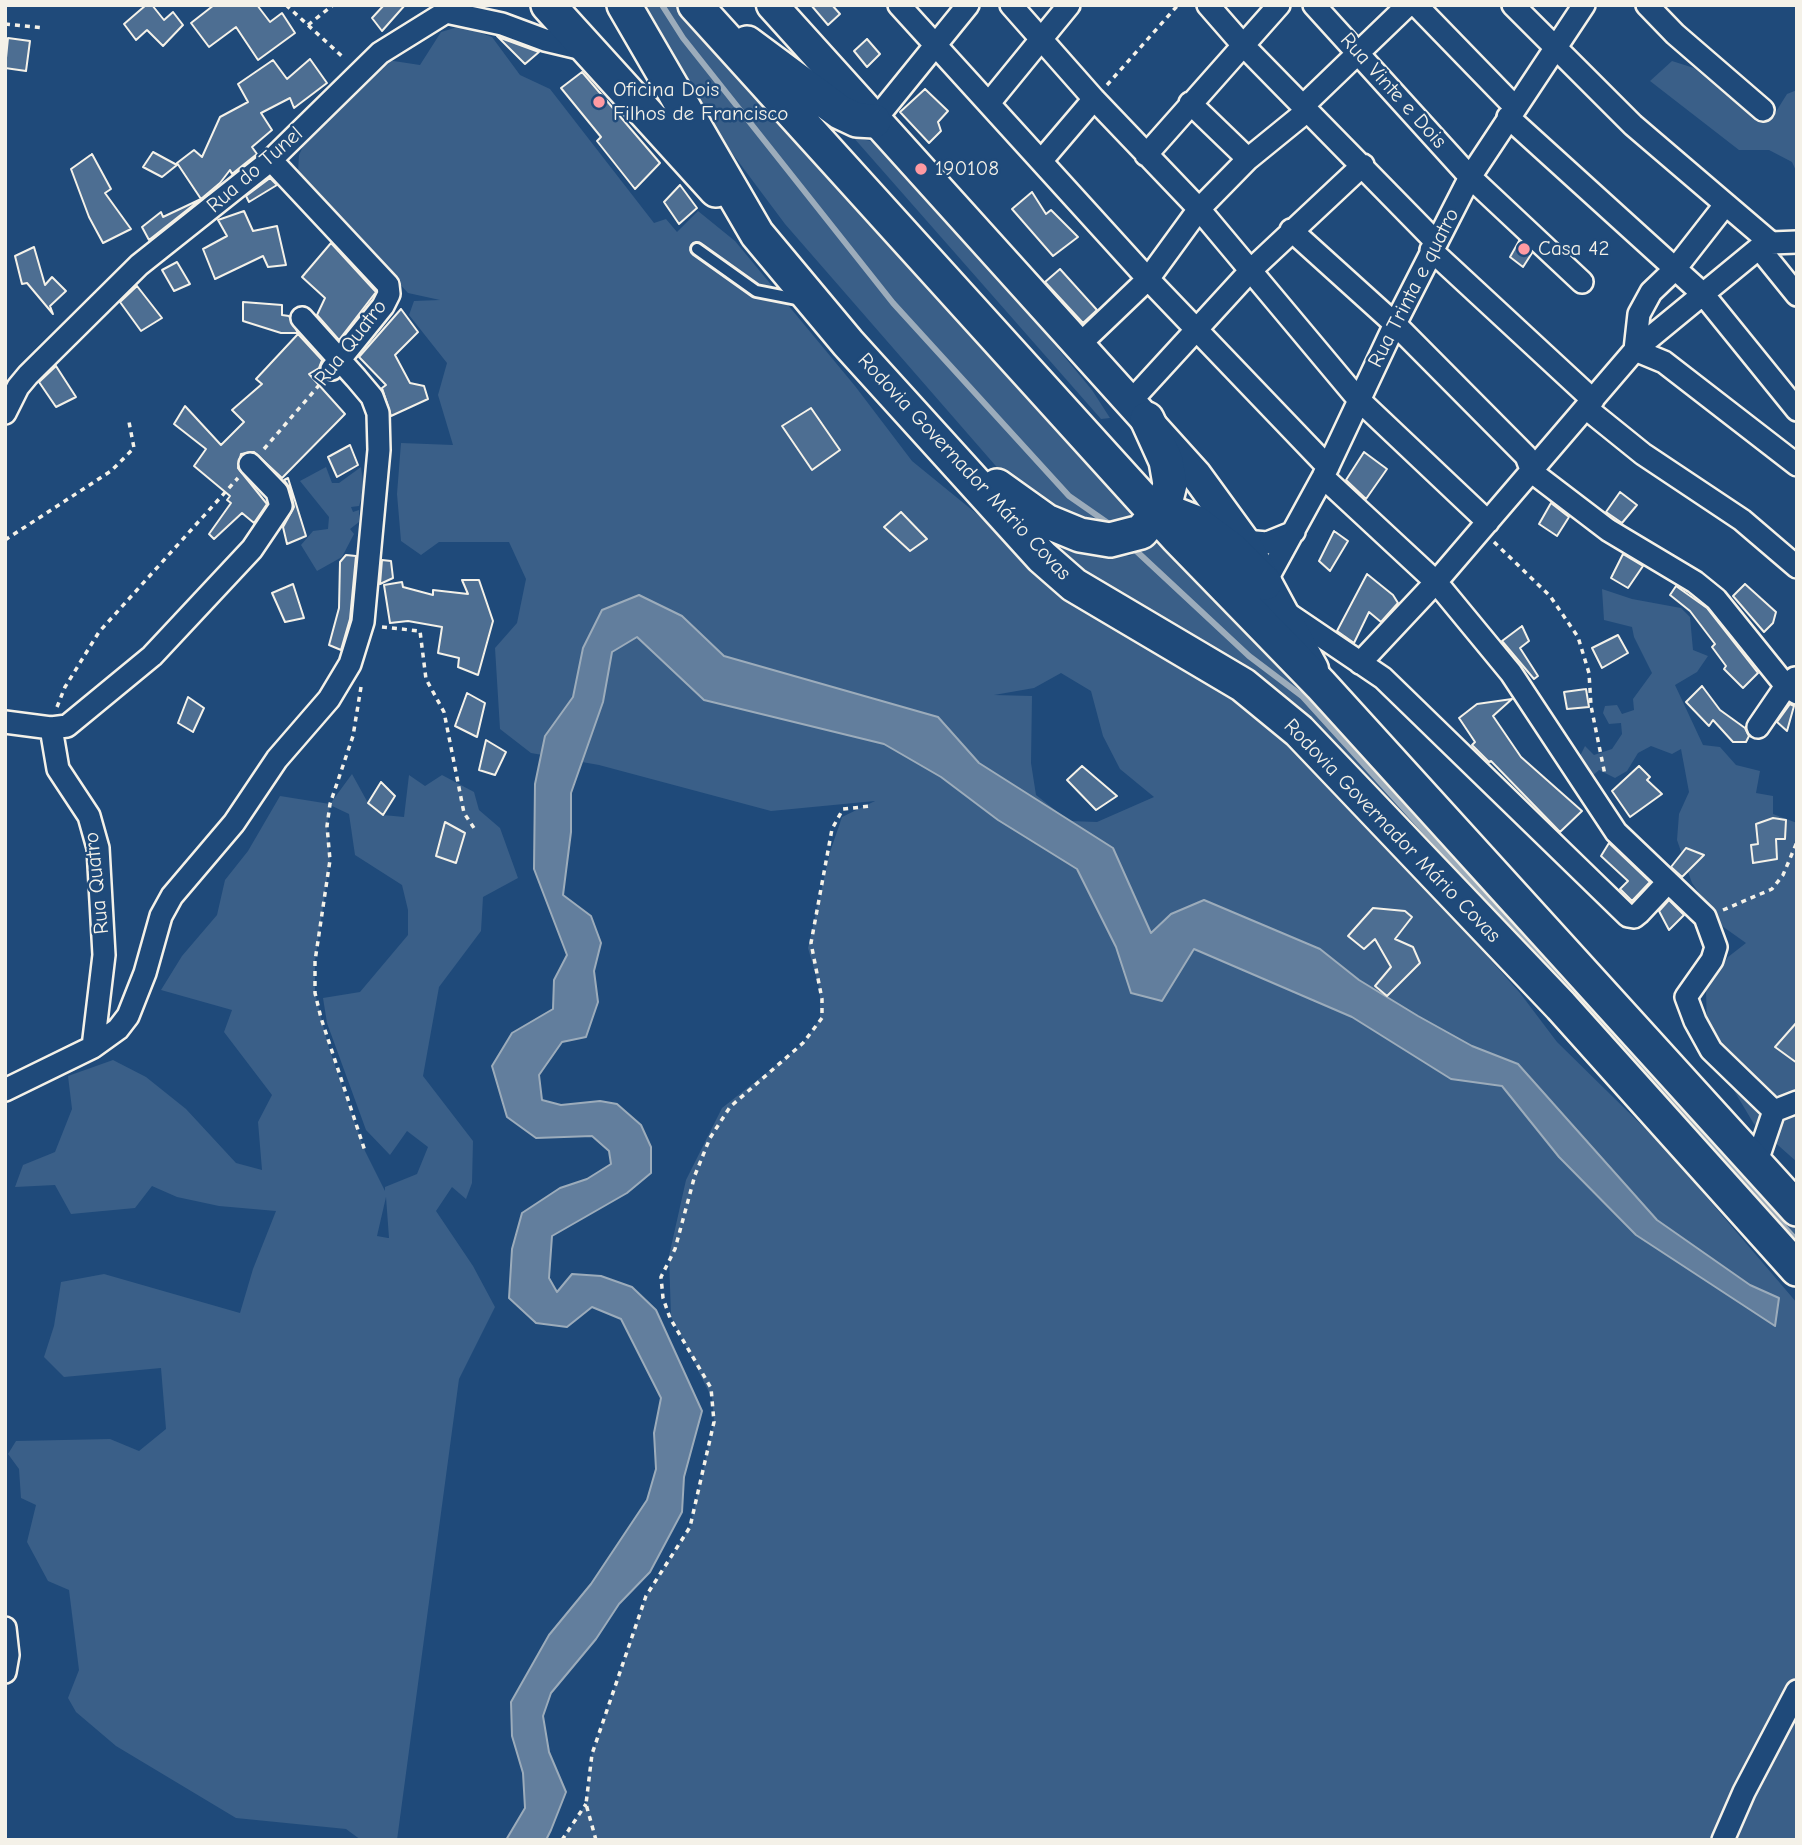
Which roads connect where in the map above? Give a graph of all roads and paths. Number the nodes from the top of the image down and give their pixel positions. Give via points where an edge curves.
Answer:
1 (286, 5) edge
2 (333, 5) edge
3 (547, 5) edge
4 (624, 5) edge
5 (899, 5) edge
6 (968, 5) edge
7 (1011, 5) edge
8 (1069, 5) edge
9 (1178, 5) edge
10 (1208, 5) edge
11 (1279, 5) edge
12 (1314, 5) edge
13 (1408, 5) edge
14 (1416, 5) edge
15 (1513, 5) edge
16 (1584, 5) edge
17 (1647, 5) edge
18 (698, 8) edge
19 (447, 9) edge
20 (780, 9) edge
21 (5, 24) edge
22 (308, 25) junction
23 (44, 28) dead end
24 (545, 40) junction
25 (1041, 42) junction
26 (1242, 44) junction
27 (935, 47) junction
28 (588, 50) junction
29 (1358, 51) junction
30 (1556, 51) junction
31 (360, 72) junction
32 (1094, 99) junction
33 (989, 103) junction
34 (1190, 103) junction
35 (1305, 109) junction
36 (1763, 110) dead end
37 (1511, 112) junction
38 (874, 121) junction
39 (1146, 155) junction
40 (1248, 159) junction
41 (271, 160) junction
42 (1042, 160) junction
43 (1363, 165) junction
44 (1470, 177) junction
45 (1725, 205) junction
46 (1199, 209) junction
47 (1292, 230) junction
48 (757, 234) junction
49 (1797, 242) edge
50 (1765, 245) junction
51 (1433, 246) junction
52 (697, 249) dead end
53 (1252, 269) junction
54 (1675, 269) junction
55 (1148, 279) junction
56 (1582, 282) dead end
57 (1703, 294) junction
58 (1797, 295) edge
59 (815, 303) junction
60 (302, 318) dead end
61 (1395, 324) junction
62 (1196, 330) junction
63 (1079, 345) junction
64 (1635, 351) junction
65 (336, 365) junction
66 (1358, 399) junction
67 (1589, 404) junction
68 (1139, 410) junction
69 (1797, 411) edge
70 (5, 413) edge
71 (129, 422) dead end
72 (949, 453) junction
73 (250, 464) junction
74 (1797, 465) edge
75 (1326, 472) junction
76 (1532, 472) junction
77 (1157, 515) junction
78 (1484, 525) junction
79 (1294, 532) junction
80 (5, 540) edge
81 (1244, 541) junction
82 (1797, 567) edge
83 (1436, 582) junction
84 (1274, 596) junction
85 (363, 622) junction
86 (1360, 663) junction
87 (362, 683) dead end
88 (1321, 685) junction
89 (1793, 685) edge
90 (5, 722) edge
91 (1758, 727) dead end
92 (51, 729) junction
93 (1606, 782) dead end
94 (870, 806) dead end
95 (474, 828) dead end
96 (1797, 842) edge
97 (1668, 882) junction
98 (1705, 917) junction
99 (93, 1047) junction
100 (5, 1090) edge
101 (1797, 1102) edge
102 (1773, 1111) junction
103 (365, 1151) dead end
104 (1756, 1164) junction
105 (1797, 1209) edge
106 (1797, 1269) edge
107 (5, 1628) edge
108 (5, 1672) edge
109 (1797, 1691) edge
110 (586, 1804) junction
111 (562, 1840) edge
112 (596, 1840) edge
113 (1723, 1840) edge

1 - 22 path
2 - 22 path
3 - 24 street via 551,23
3 - 28 highway
4 - 48 highway, Rodovia Governador Mário Covas
5 - 27 street
6 - 27 street
7 - 25 street
8 - 25 street
9 - 32 path
10 - 26 street
11 - 26 street
12 - 29 street, Rua Vinte e Dois
13 - 29 street
14 - 37 street
15 - 30 street
16 - 30 street, Rua Trinta e quatro
17 - 36 street
18 - 38 highway via 840,112
18 - 77 highway, Rodovia Governador Mário Covas
19 - 24 street, Rua do Tunel
19 - 31 street, Rua do Tunel via 380,52
20 - 38 main road
21 - 23 path
22 - 31 path
24 - 28 street, Rua do Tunel
25 - 32 street
25 - 33 street
26 - 34 street
26 - 35 street
27 - 33 street
27 - 38 street
28 - 48 highway
29 - 35 street
29 - 44 street, Rua Vinte e Dois
30 - 37 street, Rua Trinta e quatro
30 - 45 street
31 - 41 street, Rua do Tunel
32 - 39 street
32 - 42 street
33 - 42 street
34 - 39 street
34 - 40 street
35 - 40 street
35 - 43 street
37 - 44 street, Rua Trinta e quatro
37 - 54 street
38 - 63 main road
39 - 46 street
40 - 46 street
41 - 65 street, Rua Quatro via 388,285 383,306
41 - 70 street, Rua do Tunel via 139,265 28,375
42 - 55 street
43 - 47 street
43 - 51 street
44 - 51 street, Rua Trinta e quatro
44 - 56 street, Rua Vinte e Dois
45 - 50 street
45 - 54 street
46 - 53 street
46 - 55 street
47 - 53 street
47 - 61 street
48 - 59 highway, Rodovia Governador Mário Covas
49 - 50 street
50 - 57 street
50 - 58 street
51 - 61 street, Rua Trinta e quatro
51 - 67 street
52 - 59 lane via 756,291
53 - 62 street
53 - 66 street
54 - 57 street
54 - 64 street via 1639,314
55 - 62 street
55 - 63 street
57 - 64 street
57 - 69 street
59 - 72 highway, Rodovia Governador Mário Covas
60 - 65 street
61 - 66 street, Rua Trinta e quatro
61 - 76 street via 1526,456
62 - 68 street
62 - 75 street
63 - 68 main road
64 - 67 street
64 - 74 street via 1664,362
65 - 73 path, Rua Quatro
65 - 85 street via 372,397 378,414 379,450
66 - 75 street, Rua Trinta e quatro
66 - 78 street
67 - 76 street
67 - 82 street via 1623,439 1751,527
68 - 77 highway via 1169,475 1167,499
68 - 81 main road via 1196,475
71 - 80 path via 134,447 111,471
72 - 77 highway via 1046,521 1080,535 1123,538 1141,532
72 - 106 highway, Rodovia Governador Mário Covas via 1042,557 1074,585 1243,685 1299,731 1561,1006
73 - 92 path, Rua Quatro via 99,632 65,687
73 - 92 street via 277,492 281,506 252,549 152,656 80,719
75 - 79 street, Rua Trinta e quatro
75 - 83 street
76 - 78 street
76 - 89 street via 1608,530 1661,559 1716,599
77 - 84 highway via 1172,513 1195,522 1231,549
77 - 88 highway, Rodovia Governador Mário Covas
78 - 83 street
78 - 93 path via 1549,596 1578,637 1589,673
79 - 81 street via 1267,543
79 - 84 street, Rua Trinta e quatro
81 - 84 main road
83 - 86 street
83 - 97 street via 1511,673 1616,832
84 - 86 street
84 - 88 main road
85 - 95 path via 420,631 426,679 444,712 464,813
85 - 99 street via 350,664 329,699 172,896 128,1016
86 - 97 street via 1382,678 1628,916 1639,913
87 - 103 path via 353,736 330,804 330,860 315,961 315,993
88 - 104 highway, Rodovia Governador Mário Covas
89 - 91 street
90 - 92 street
92 - 99 street, Rua Quatro via 58,769 89,816 97,848 104,955
94 - 110 path via 842,809 832,829 811,943 822,1018 803,1044 730,1107 710,1138 675,1249 661,1277 670,1318 711,1388 714,1422 691,1527 646,1596 592,1754
96 - 98 path via 1772,889
97 - 98 street
98 - 102 street via 1716,947 1686,997 1689,1009 1712,1049
99 - 100 street
101 - 102 street
102 - 104 street
104 - 105 highway, Rodovia Governador Mário Covas
107 - 108 street
109 - 113 street
110 - 111 path
110 - 112 path

